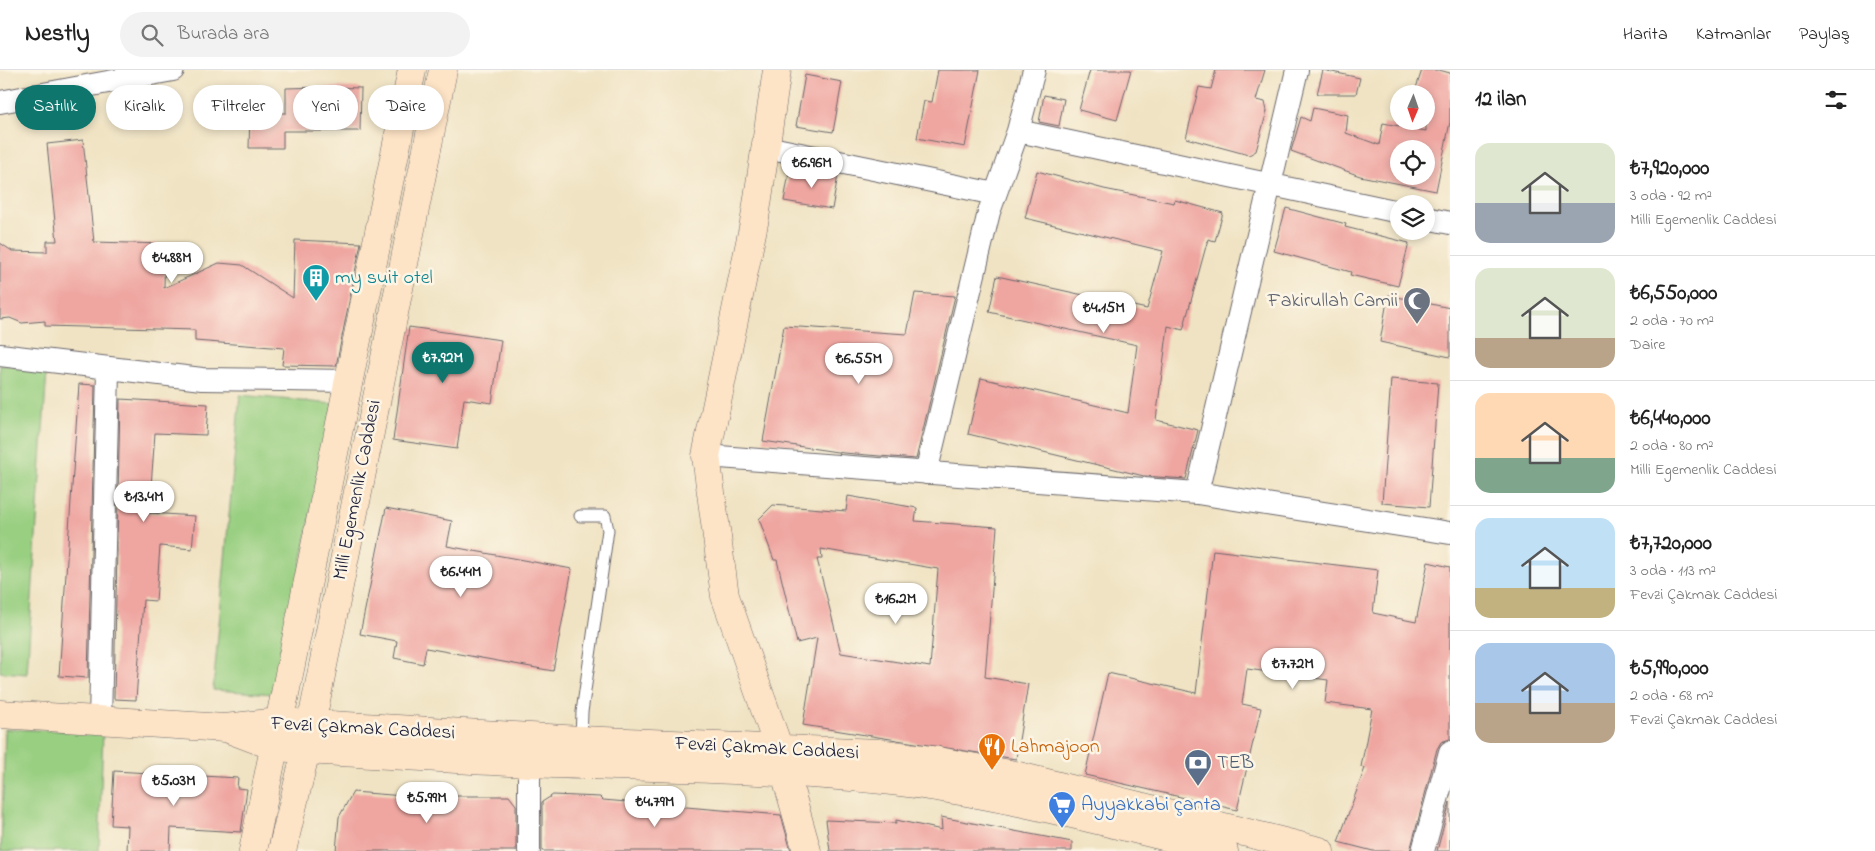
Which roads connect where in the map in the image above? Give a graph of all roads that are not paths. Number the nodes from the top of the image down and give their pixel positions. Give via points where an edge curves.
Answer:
1 (412, 70) edge
2 (443, 70) edge
3 (777, 70) edge
4 (1034, 70) edge
5 (1297, 70) edge
6 (159, 71) edge
7 (0, 102) edge
8 (1018, 131) junction
9 (766, 147) junction
10 (1271, 186) junction
11 (995, 194) junction
12 (1390, 210) edge
13 (1435, 220) edge
14 (1450, 223) edge
15 (0, 355) edge
16 (108, 370) junction
17 (350, 381) junction
18 (706, 456) junction
19 (926, 473) junction
20 (1197, 493) junction
21 (580, 516) dead end
22 (1450, 532) edge
23 (0, 714) edge
24 (100, 722) junction
25 (277, 734) junction
26 (308, 737) junction
27 (581, 740) junction
28 (1450, 752) edge
29 (782, 761) junction
30 (530, 763) junction
31 (253, 851) edge
32 (282, 851) edge
33 (529, 851) edge
34 (807, 851) edge
35 (1224, 851) edge
36 (1320, 851) edge
37 (1423, 851) edge

1 - 17 street, Milli Egemenlik Caddesi
2 - 26 street, Milli Egemenlik Caddesi
3 - 9 street
4 - 8 street
5 - 10 street
6 - 7 street
8 - 10 street
8 - 11 street
9 - 11 street
9 - 18 street via 756,218
10 - 12 street
10 - 20 street
11 - 19 street
13 - 14 street
15 - 16 street
16 - 17 street via 202,379
16 - 24 street
17 - 25 street, Milli Egemenlik Caddesi
18 - 19 street
18 - 29 street via 725,596
19 - 20 street
20 - 22 street
21 - 27 lane via 605,516 608,530 582,712
23 - 24 street, Fevzi Çakmak Caddesi
24 - 25 street, Fevzi Çakmak Caddesi
25 - 26 street, Fevzi Çakmak Caddesi
25 - 31 street, Milli Egemenlik Caddesi
26 - 27 street, Fevzi Çakmak Caddesi
26 - 30 street, Fevzi Çakmak Caddesi
26 - 32 street, Milli Egemenlik Caddesi
27 - 29 street, Fevzi Çakmak Caddesi
28 - 37 street
29 - 30 street, Fevzi Çakmak Caddesi via 727,768
29 - 34 street
29 - 35 street, Fevzi Çakmak Caddesi via 1020,802
29 - 36 street, Fevzi Çakmak Caddesi via 878,753 938,761 1015,775
30 - 33 street

